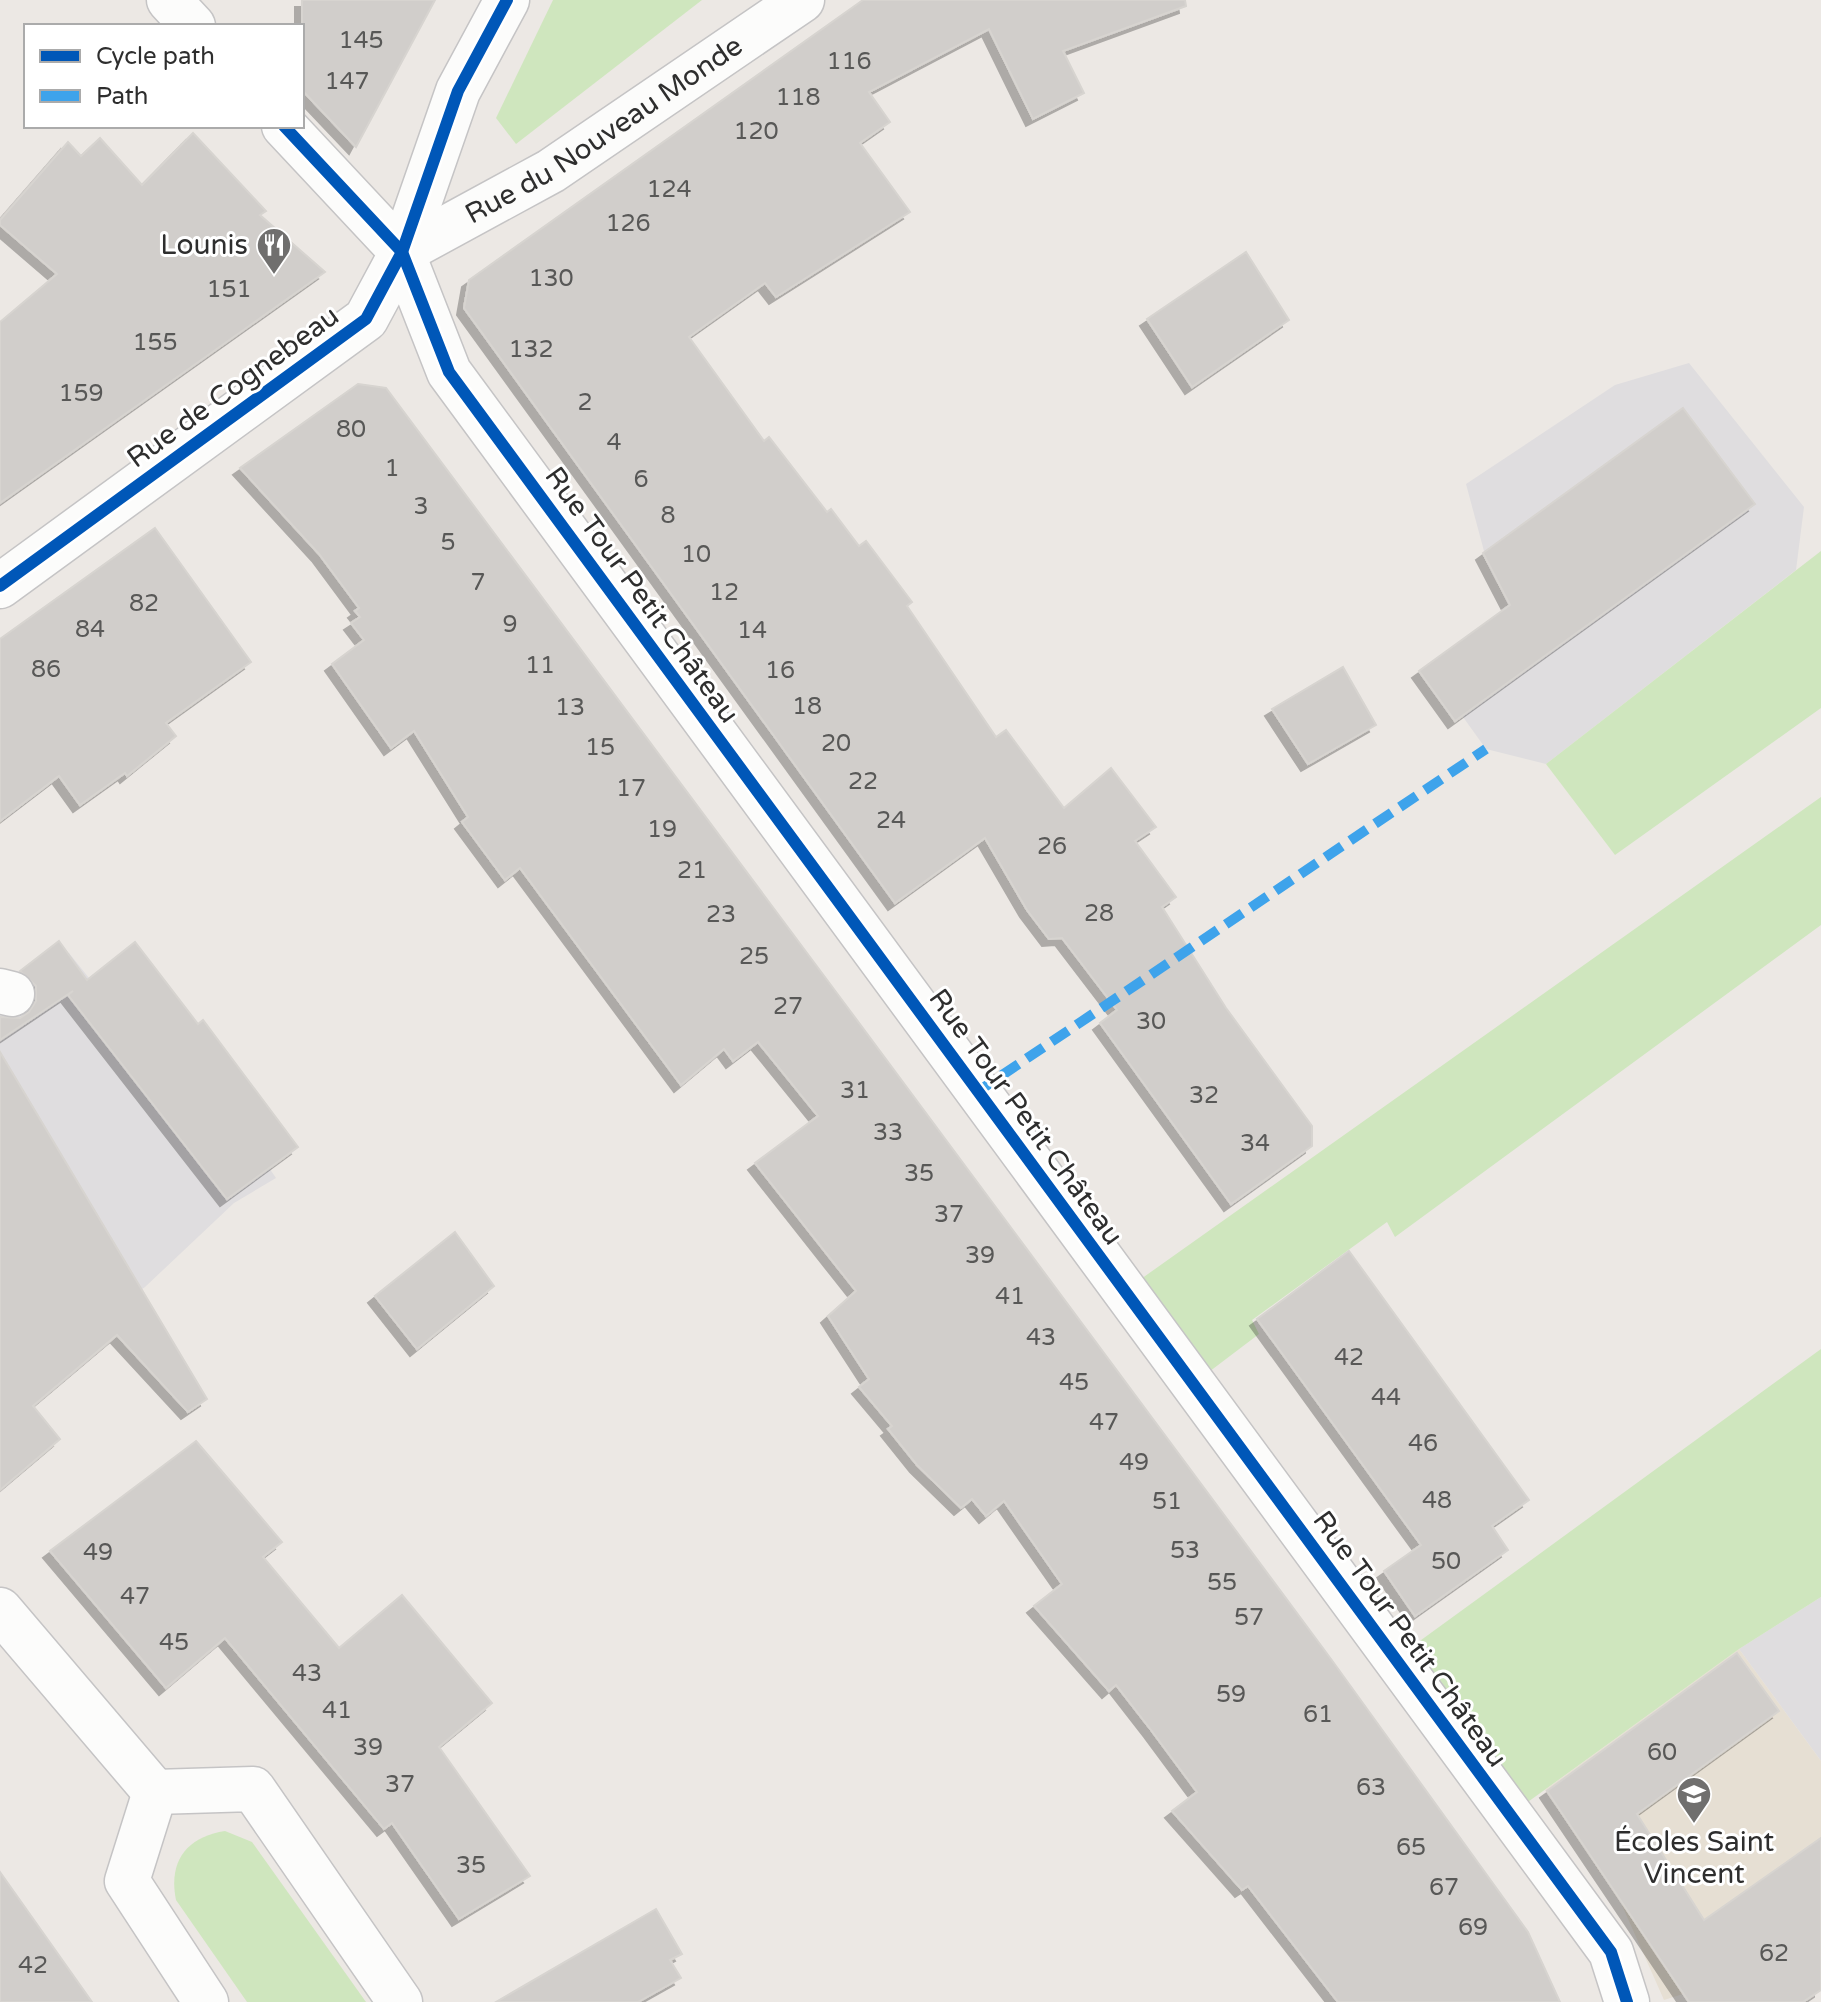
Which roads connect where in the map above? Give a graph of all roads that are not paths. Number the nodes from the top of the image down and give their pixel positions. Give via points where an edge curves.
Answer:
1 (169, 0) edge
2 (507, 0) edge
3 (802, 0) edge
4 (191, 24) edge
5 (286, 128) edge
6 (402, 252) junction
7 (0, 586) edge
8 (0, 1610) edge
9 (155, 1792) junction
10 (206, 2002) edge
11 (400, 2002) edge
12 (1627, 2002) edge

1 - 4 street
2 - 6 street, Rue de Cognebeau via 458,91
3 - 6 street, Rue du Nouveau Monde via 551,171
5 - 6 street
6 - 7 street, Rue de Cognebeau via 366,319
6 - 12 street, Rue Tour Petit Château via 449,372 1611,1952
8 - 9 street
9 - 10 street via 127,1881
9 - 11 street via 253,1789

